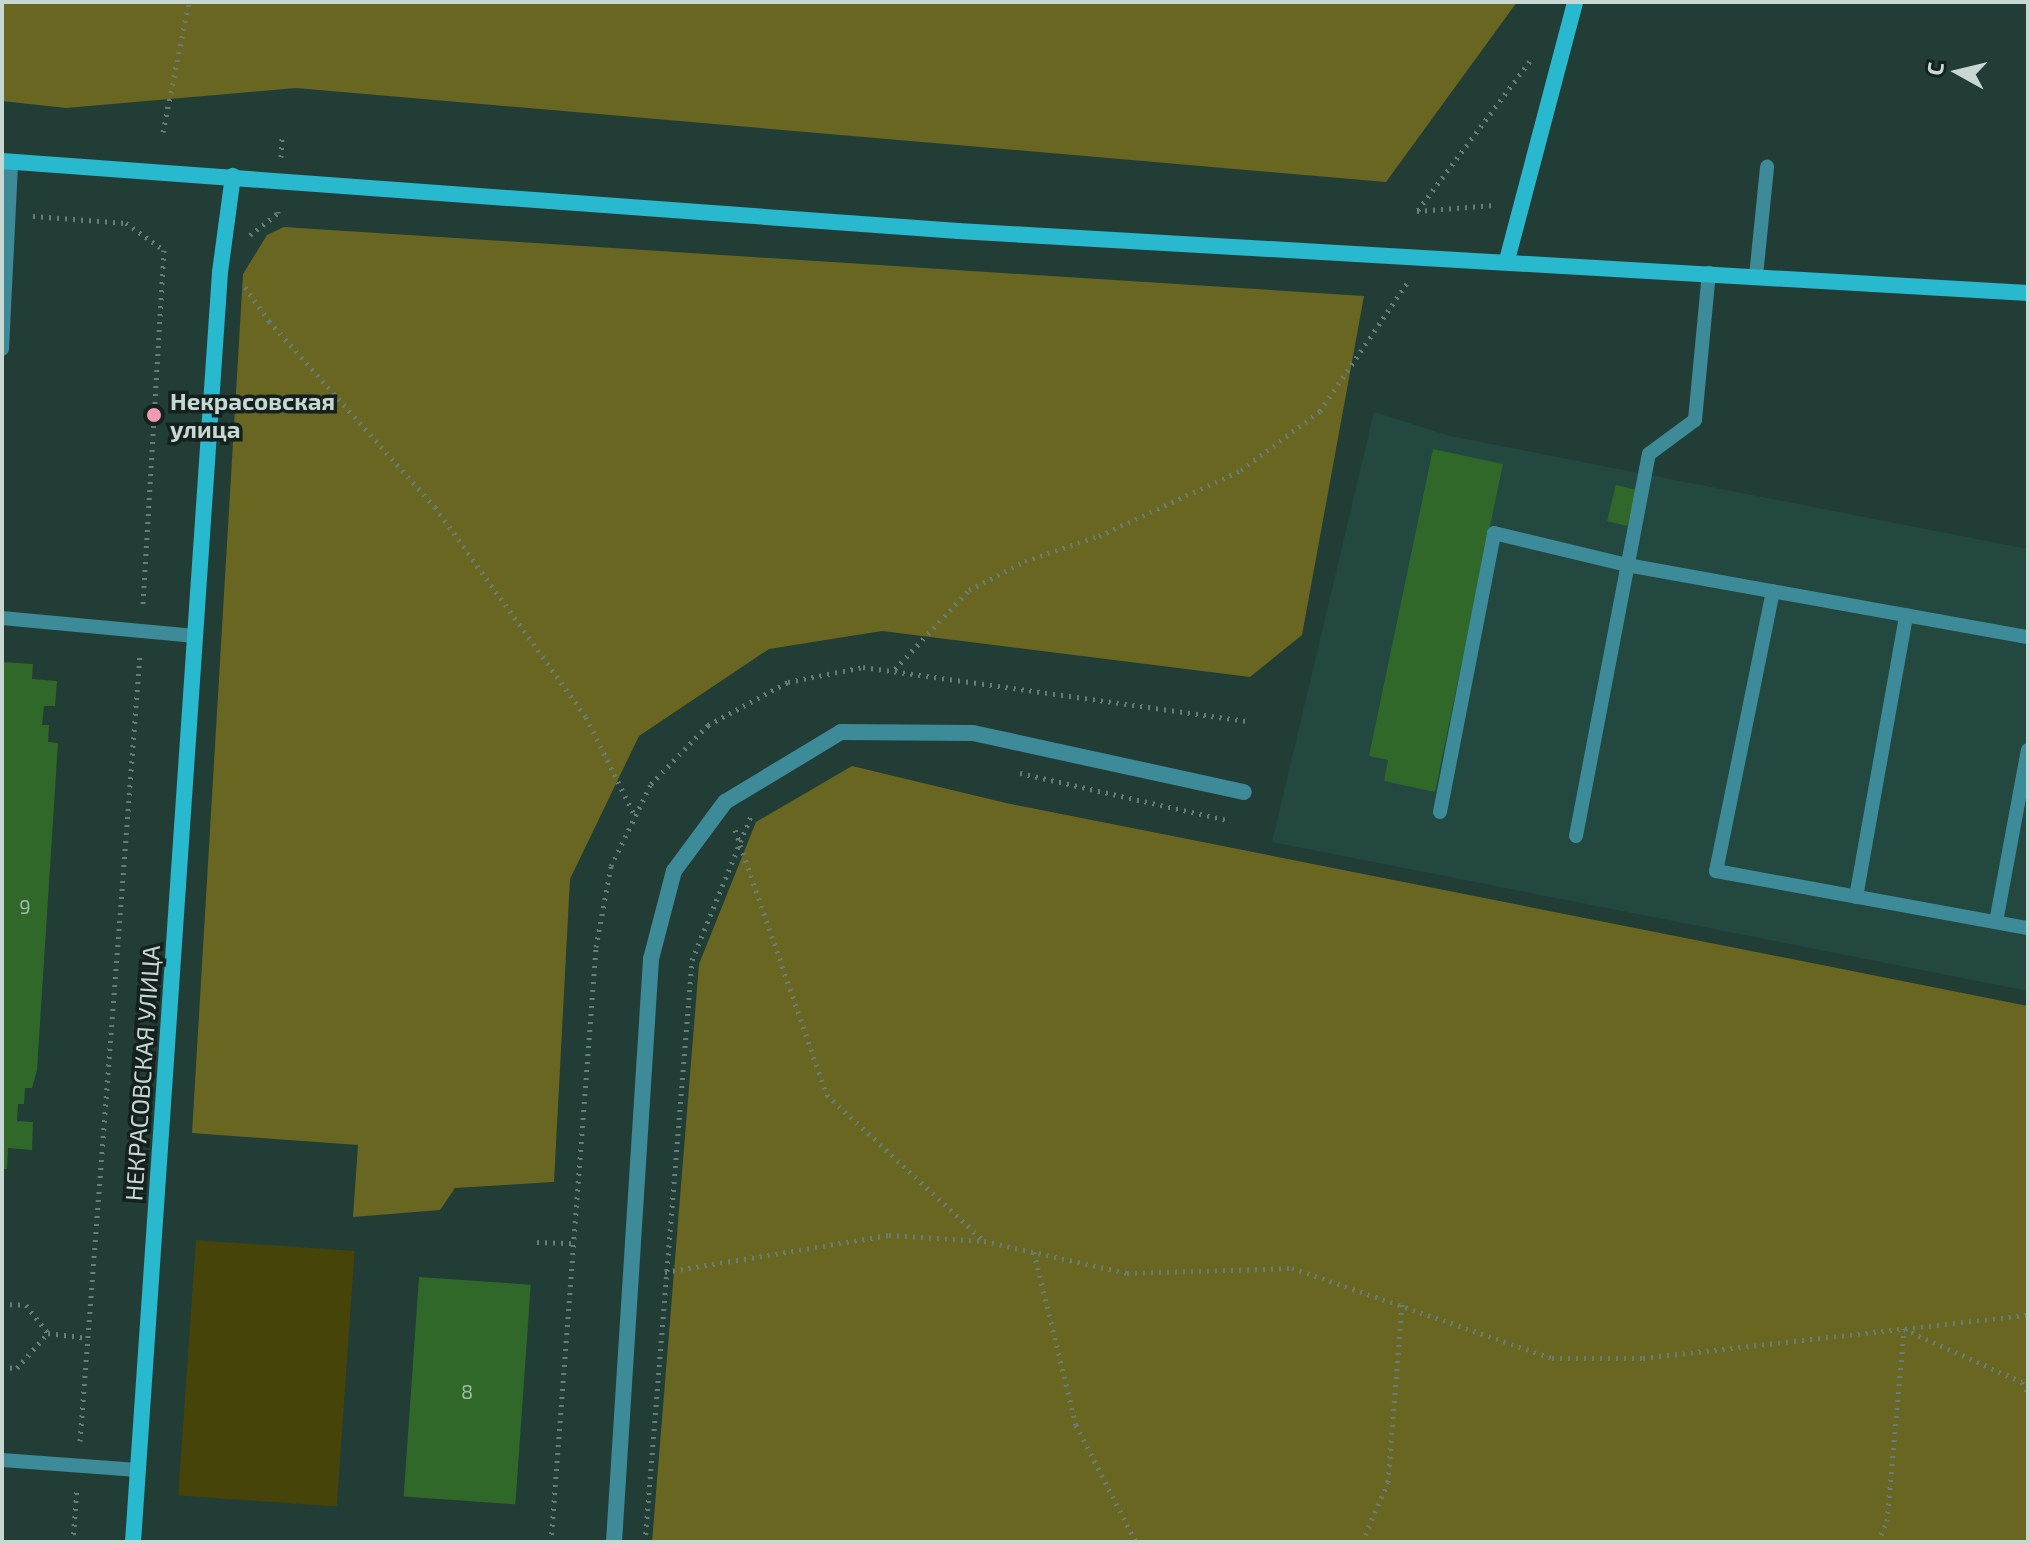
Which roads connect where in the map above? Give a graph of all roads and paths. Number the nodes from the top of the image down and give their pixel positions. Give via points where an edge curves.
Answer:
1 (189, 2) edge
2 (1575, 2) edge
3 (1536, 53) dead end
4 (163, 132) dead end
5 (7, 161) edge
6 (1767, 167) dead end
7 (233, 176) junction
8 (1494, 206) dead end
9 (8, 214) junction
10 (1507, 260) junction
11 (236, 273) dead end
12 (1709, 273) junction
13 (1756, 276) junction
14 (1407, 283) dead end
15 (2028, 293) edge
16 (2, 349) edge
17 (1627, 565) junction
18 (1773, 591) junction
19 (1906, 615) junction
20 (2, 618) edge
21 (141, 631) junction
22 (195, 636) junction
23 (2028, 637) edge
24 (894, 670) junction
25 (1245, 721) dead end
26 (2028, 750) edge
27 (1008, 770) dead end
28 (1244, 792) dead end
29 (725, 802) junction
30 (763, 809) dead end
31 (1440, 812) dead end
32 (635, 816) junction
33 (1231, 821) dead end
34 (1576, 836) dead end
35 (739, 844) junction
36 (1856, 897) junction
37 (1996, 922) junction
38 (2028, 928) edge
39 (984, 1241) junction
40 (537, 1242) dead end
41 (573, 1243) junction
42 (1034, 1252) junction
43 (666, 1272) junction
44 (632, 1277) junction
45 (1402, 1303) junction
46 (2, 1304) edge
47 (2028, 1315) edge
48 (1904, 1329) junction
49 (48, 1333) junction
50 (88, 1338) junction
51 (2, 1367) edge
52 (2028, 1394) edge
53 (2, 1460) edge
54 (79, 1466) junction
55 (138, 1470) junction
56 (73, 1542) edge
57 (133, 1542) edge
58 (551, 1542) edge
59 (614, 1542) edge
60 (645, 1542) edge
61 (1136, 1542) edge
62 (1362, 1542) edge
63 (1878, 1542) edge

1 - 4 path
2 - 10 street
3 - 8 path via 1417,211
5 - 7 street
5 - 9 lane
6 - 13 lane
7 - 10 street via 958,231
7 - 22 street, НЕКРАСОВСКАЯ УЛИЦА via 220,272
9 - 16 lane
9 - 21 path via 126,223 164,250
10 - 12 street
11 - 32 path via 269,321 435,507 586,717
12 - 13 street
12 - 17 lane via 1695,420 1649,454
13 - 15 street
14 - 24 path via 1320,411 1241,470 969,590
17 - 18 lane
17 - 31 lane via 1494,533
17 - 34 lane
18 - 19 lane
18 - 36 lane via 1716,871
19 - 23 lane
19 - 36 lane
20 - 21 lane
21 - 22 lane
21 - 50 path
22 - 55 street, НЕКРАСОВСКАЯ УЛИЦА
24 - 25 path
24 - 32 path via 863,667 788,682 708,725 651,784
26 - 37 lane
27 - 33 path
28 - 29 street via 973,733 841,732
29 - 35 path
29 - 44 street via 674,871 651,959
30 - 35 path via 751,816
32 - 41 path via 611,866 596,947
35 - 39 path via 827,1095
35 - 43 path via 692,960
36 - 37 lane
37 - 38 lane
39 - 42 path
39 - 43 path via 889,1235
40 - 41 path
41 - 58 path
42 - 45 path via 1127,1273 1292,1268
42 - 61 path via 1076,1425
43 - 44 path
43 - 60 path
44 - 59 street
45 - 48 path via 1552,1358 1643,1358
45 - 62 path via 1388,1482
46 - 49 path via 26,1305
47 - 48 path
48 - 52 path via 2022,1382
48 - 63 path via 1887,1521
49 - 50 path
49 - 51 path via 17,1368
50 - 54 path
53 - 54 lane
54 - 55 lane
54 - 56 path
55 - 57 street, НЕКРАСОВСКАЯ УЛИЦА

